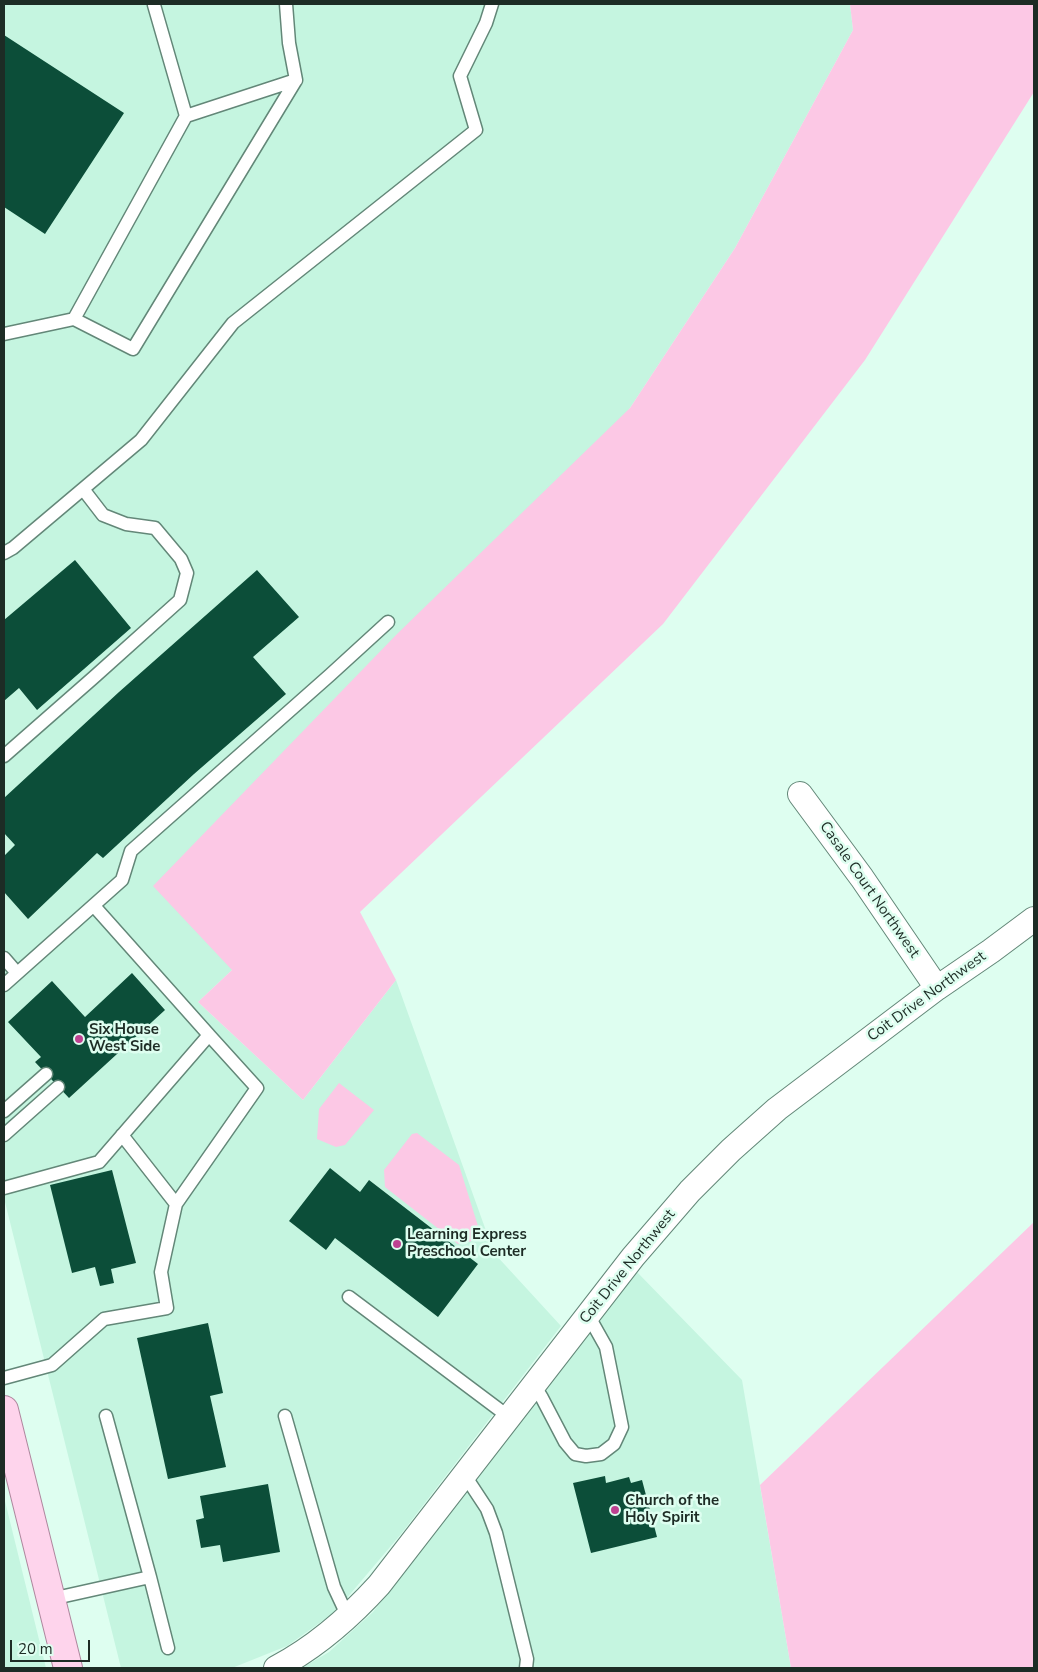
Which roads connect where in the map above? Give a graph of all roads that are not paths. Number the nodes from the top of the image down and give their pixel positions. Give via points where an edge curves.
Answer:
1 (286, 4) edge
2 (492, 4) edge
3 (154, 5) edge
4 (296, 80) junction
5 (186, 116) junction
6 (74, 319) junction
7 (4, 334) edge
8 (83, 489) junction
9 (4, 553) edge
10 (388, 622) dead end
11 (4, 756) edge
12 (800, 794) dead end
13 (94, 906) junction
14 (1034, 919) edge
15 (4, 958) edge
16 (17, 973) junction
17 (4, 985) edge
18 (937, 988) junction
19 (209, 1035) junction
20 (46, 1074) dead end
21 (58, 1087) dead end
22 (4, 1111) edge
23 (4, 1135) edge
24 (122, 1135) junction
25 (4, 1188) edge
26 (176, 1204) junction
27 (349, 1297) dead end
28 (588, 1315) junction
29 (4, 1378) edge
30 (534, 1385) junction
31 (4, 1410) edge
32 (106, 1416) dead end
33 (285, 1416) dead end
34 (509, 1417) junction
35 (464, 1474) junction
36 (150, 1577) junction
37 (51, 1600) junction
38 (348, 1617) junction
39 (168, 1648) dead end
40 (68, 1668) edge
41 (276, 1668) edge
42 (526, 1668) edge

1 - 4 lane
2 - 8 lane via 460,76 476,130 233,323 141,440
3 - 5 lane
4 - 5 lane
4 - 6 lane via 133,349
5 - 6 lane
6 - 7 lane
8 - 9 lane
8 - 11 lane via 103,515 126,524 155,528 181,559 186,573 180,600
10 - 13 lane via 131,851 122,880
12 - 18 street, Casale Court Northwest
13 - 16 lane
13 - 19 lane
14 - 18 street, Coit Drive Northwest
15 - 16 lane
16 - 17 lane
18 - 28 street, Coit Drive Northwest via 777,1109 731,1150 633,1257
19 - 24 lane
19 - 26 lane via 257,1088
20 - 22 lane
21 - 23 lane
24 - 25 lane via 98,1162
24 - 26 lane
26 - 29 lane via 161,1272 167,1308 104,1318 52,1365
27 - 34 lane
28 - 30 street, Coit Drive Northwest
28 - 30 lane via 606,1348 622,1427 614,1444 601,1454 575,1454
30 - 34 street, Coit Drive Northwest
31 - 37 main road
32 - 36 lane
33 - 38 lane via 334,1587
34 - 35 street, Coit Drive Northwest
35 - 38 street, Coit Drive Northwest via 379,1585
35 - 42 lane via 487,1509 496,1533 527,1659
36 - 37 lane
36 - 39 lane
37 - 40 main road
38 - 41 street, Coit Drive Northwest via 296,1658

